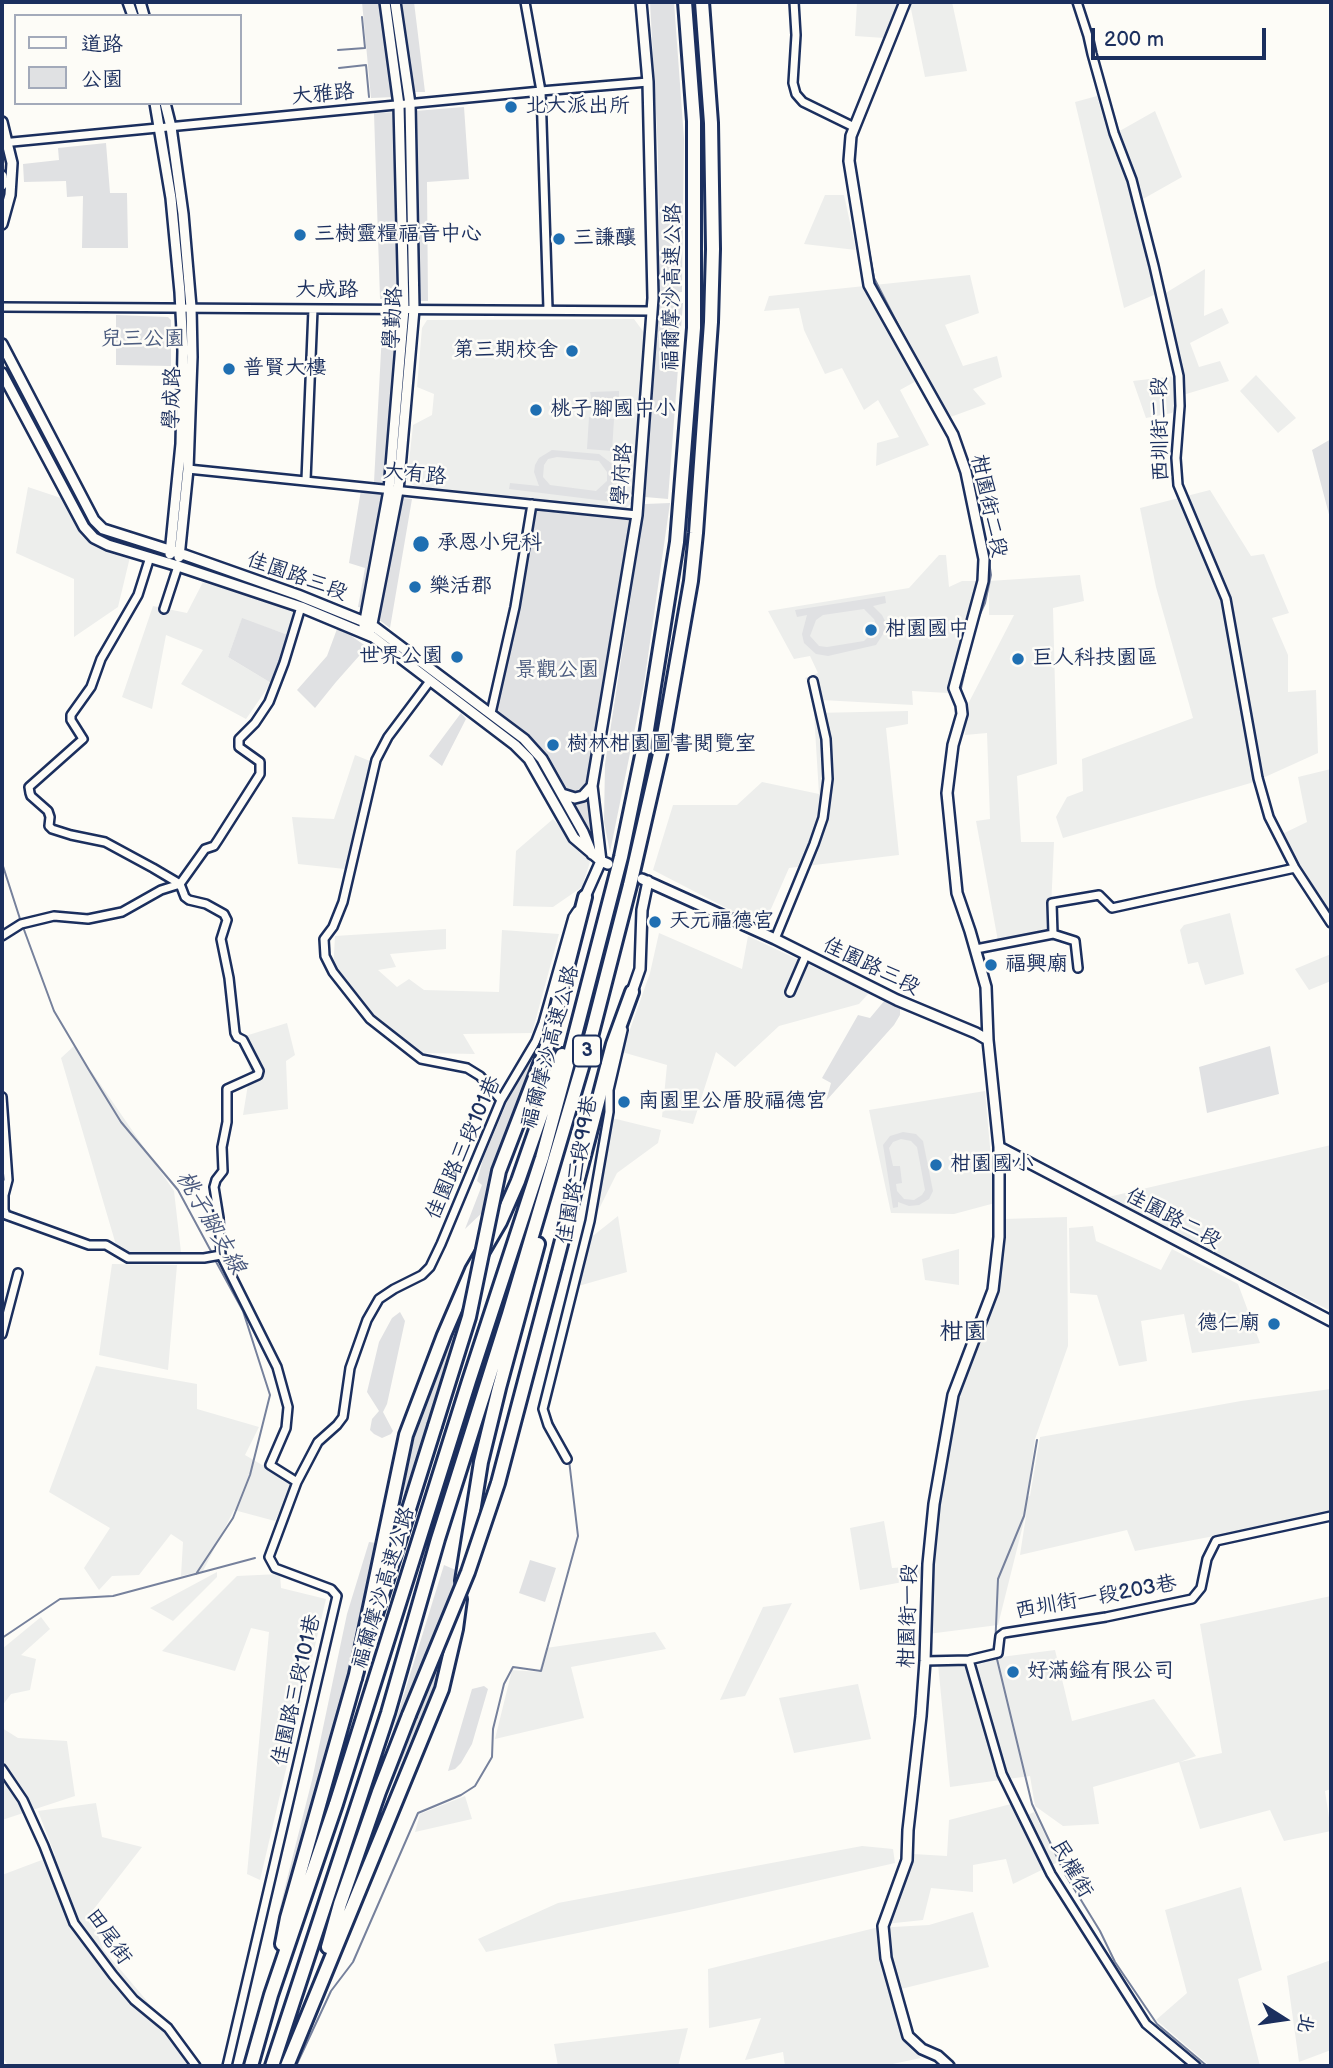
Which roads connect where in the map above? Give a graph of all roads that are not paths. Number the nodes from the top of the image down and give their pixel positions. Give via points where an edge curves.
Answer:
1 (385, 2) edge
2 (395, 2) edge
3 (525, 2) edge
4 (641, 2) edge
5 (685, 2) edge
6 (702, 2) edge
7 (794, 2) edge
8 (905, 2) edge
9 (1077, 2) edge
10 (648, 82) junction
11 (541, 91) junction
12 (410, 104) junction
13 (155, 105) edge
14 (166, 105) edge
15 (399, 105) junction
16 (2, 122) edge
17 (171, 127) junction
18 (854, 127) junction
19 (160, 128) junction
20 (5, 143) edge
21 (2, 176) edge
22 (2, 185) edge
23 (2, 225) edge
24 (2, 307) edge
25 (186, 307) junction
26 (313, 309) junction
27 (409, 309) junction
28 (548, 309) junction
29 (652, 311) junction
30 (2, 344) edge
31 (2, 373) edge
32 (188, 469) junction
33 (306, 480) junction
34 (393, 490) junction
35 (532, 504) junction
36 (637, 515) junction
37 (175, 552) junction
38 (150, 557) junction
39 (173, 564) junction
40 (302, 607) junction
41 (164, 609) dead end
42 (367, 628) junction
43 (430, 681) junction
44 (813, 681) dead end
45 (491, 713) junction
46 (592, 786) junction
47 (562, 794) junction
48 (592, 854) junction
49 (605, 863) junction
50 (1295, 868) junction
51 (645, 880) joint
52 (180, 884) junction
53 (585, 897) junction
54 (1331, 923) edge
55 (1053, 934) junction
56 (2, 936) edge
57 (775, 939) junction
58 (976, 949) junction
59 (595, 954) junction
60 (807, 955) junction
61 (1078, 968) dead end
62 (632, 992) junction
63 (790, 992) dead end
64 (592, 1033) junction
65 (988, 1040) junction
66 (2, 1097) edge
67 (501, 1100) junction
68 (999, 1147) junction
69 (3, 1210) edge
70 (222, 1255) junction
71 (18, 1273) dead end
72 (1331, 1321) edge
73 (2, 1334) edge
74 (567, 1459) dead end
75 (297, 1482) junction
76 (1331, 1516) edge
77 (969, 1660) junction
78 (925, 1661) junction
79 (355, 1679) junction
80 (2, 1769) edge
81 (271, 1996) junction
82 (307, 2018) junction
83 (196, 2066) edge
84 (227, 2066) edge
85 (251, 2066) edge
86 (272, 2066) edge
87 (287, 2066) edge
88 (949, 2066) edge
89 (1196, 2066) edge

1 - 15 street, 學勤路
2 - 12 street, 學勤路
3 - 11 street
4 - 10 street, 學府路
5 - 59 highway, 福爾摩沙高速公路 / 3 via 694,121 694,328 677,542 646,736
6 - 64 highway, 福爾摩沙高速公路 / 3 via 711,123 713,249 696,533 655,778
7 - 18 street via 796,94 803,103
8 - 18 street, 柑園街二段
9 - 50 street, 西圳街二段 via 1132,180 1179,376 1178,485 1226,599 1255,768 1269,817
10 - 11 street, 大雅路
10 - 29 street, 學府路
11 - 12 street, 大雅路
11 - 28 street
12 - 15 street, 大雅路
12 - 27 street, 學勤路
13 - 19 street, 學成路
14 - 17 street, 學成路
15 - 17 street, 大雅路
15 - 27 street, 學勤路
16 - 20 street
17 - 19 street, 大雅路
17 - 25 street, 學成路 via 183,214
18 - 58 street, 柑園街二段 via 849,161 869,285 953,435 966,471 985,559 954,688 962,714 947,793 957,893
19 - 20 street, 大雅路
19 - 25 street, 學成路
20 - 23 street via 12,181
21 - 22 street
24 - 25 street, 大成路
25 - 26 street, 大成路
25 - 32 street, 學成路 via 192,357
25 - 37 street, 學成路
26 - 27 street, 大成路
26 - 33 street
27 - 28 street, 大成路
27 - 34 street, 學勤路
28 - 29 street, 大成路
29 - 36 street, 學府路
30 - 37 street, 佳園路三段 via 94,520 103,529
31 - 38 street, 佳園路三段 via 84,527 108,545
32 - 33 street, 大有路
32 - 37 street, 學成路
33 - 34 street, 大有路
34 - 35 street, 大有路
34 - 42 street, 學勤路
35 - 36 street, 大有路
35 - 45 street
36 - 46 street, 學府路
37 - 39 street, 學成路
37 - 42 street, 佳園路三段 via 298,595
38 - 39 street, 佳園路三段
38 - 52 street via 138,595 71,715 83,738 29,788 31,796 48,811 52,828 105,842
39 - 40 street, 佳園路三段
39 - 41 street, 學成路
40 - 42 street, 佳園路三段
40 - 52 street via 269,702 239,739 239,747 260,762 260,774 214,846 199,855
42 - 43 street, 佳園路三段
42 - 45 street, 佳園路三段
43 - 48 street, 佳園路三段 via 529,760 574,838
43 - 67 street via 376,760 343,902 324,939 325,956 370,1019 421,1059 467,1068 480,1076
44 - 57 street via 826,739 828,779 823,818
45 - 47 street, 佳園路三段 via 542,759
46 - 47 street via 583,796
46 - 49 street, 學府路
47 - 48 street, 佳園路三段
48 - 49 street, 佳園路三段
49 - 53 street, 佳園路三段101巷
50 - 54 street, 西圳街二段
50 - 55 street via 1112,908 1099,895 1052,903
51 - 57 street, 佳園路三段
51 - 62 street, 佳園路三段99巷 via 640,969
52 - 56 street via 122,912 88,919 54,916 21,924
52 - 70 street via 185,897 206,904 227,920 221,939 234,1033 243,1040 259,1071 227,1089 223,1171 214,1187
53 - 67 street, 佳園路三段101巷 via 573,917 536,1041
53 - 79 highway, bridge via 549,1041 499,1171 469,1317
55 - 58 street
55 - 61 street via 1075,941
57 - 60 street, 佳園路三段
58 - 65 street, 柑園街二段 via 986,987
59 - 79 highway via 518,1181 472,1270 406,1435
59 - 81 highway, 福爾摩沙高速公路 / 3 via 542,1158
60 - 63 street
60 - 65 street, 佳園路三段
62 - 74 street, 佳園路三段99巷 via 609,1090 590,1221 543,1409
62 - 82 highway, bridge via 613,1044 498,1483 468,1572 379,1792
64 - 82 highway via 481,1462 456,1629 442,1689
64 - 86 highway, 福爾摩沙高速公路 / 3 via 388,1713
65 - 68 street
66 - 69 street via 8,1180
67 - 75 street, 佳園路三段101巷 via 430,1267 379,1299 350,1368 343,1416 318,1442
68 - 72 street, 佳園路二段
68 - 78 street, 柑園街一段 via 999,1237 993,1290 953,1395 934,1504
69 - 70 street via 13,1219 89,1245 106,1245 128,1258
70 - 75 street via 277,1367 288,1407 286,1428 270,1465
71 - 73 street
75 - 84 street, 佳園路三段101巷 via 269,1557 275,1568 331,1589 337,1596
76 - 77 street, 西圳街一段203巷 via 1216,1541 1201,1588 1192,1599 1004,1633 998,1653
77 - 78 street, 西圳街一段203巷
77 - 89 street, 民權街 via 1002,1774 1051,1874 1146,2024
78 - 88 street, 柑園街一段 via 907,1860 883,1926 886,1958 908,2036
79 - 81 highway via 287,1918
80 - 83 street, 田尾街 via 23,1800 74,1923 113,1976 168,2028
81 - 85 highway, 福爾摩沙高速公路 / 3
82 - 87 highway

